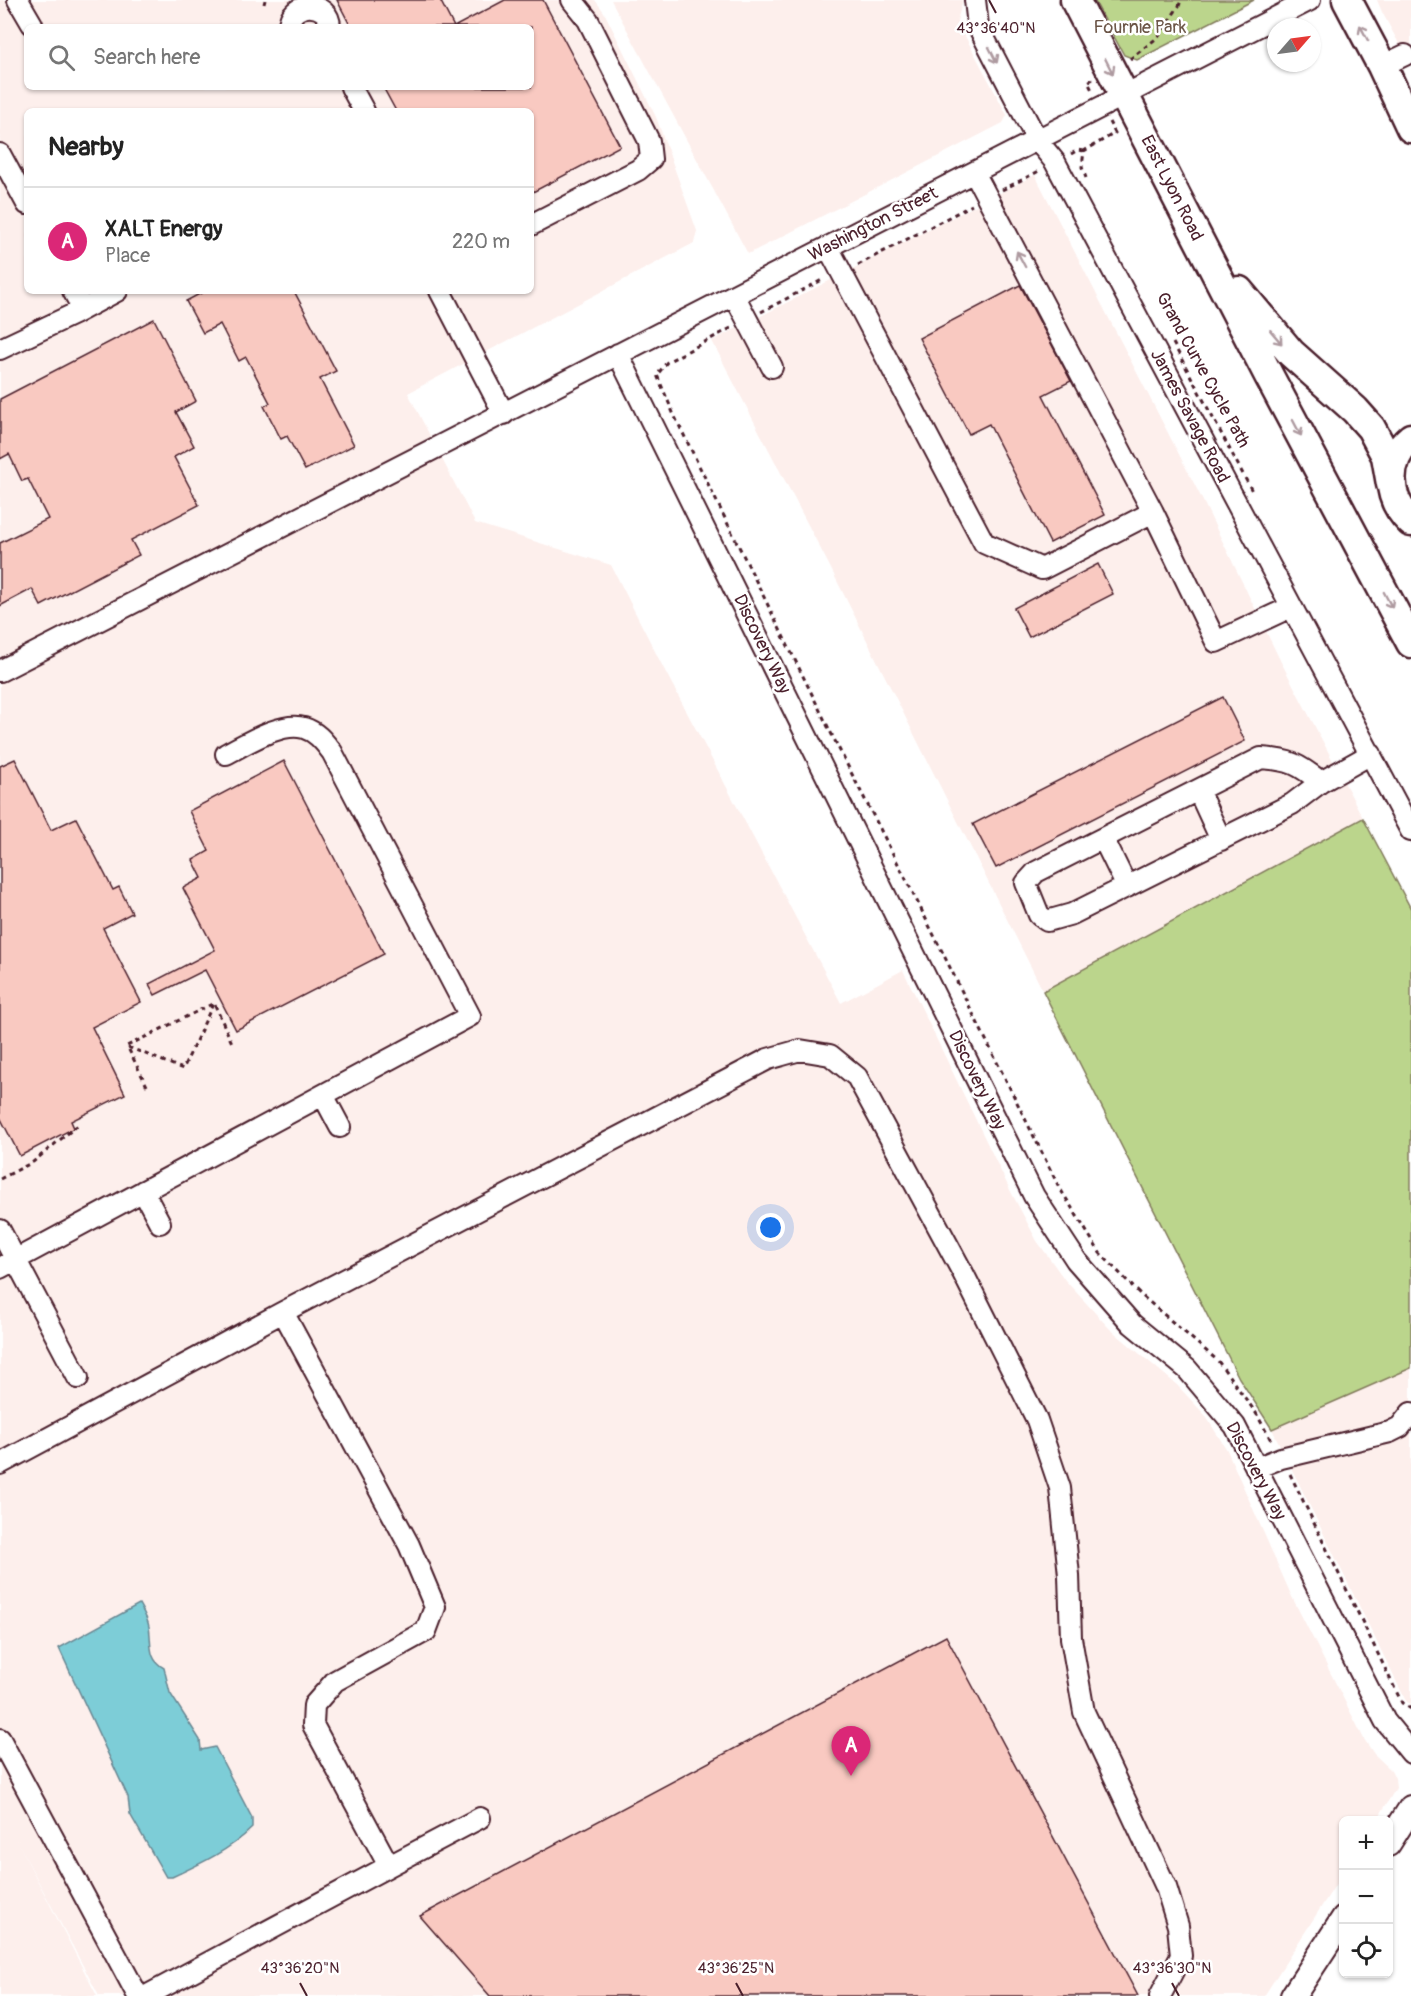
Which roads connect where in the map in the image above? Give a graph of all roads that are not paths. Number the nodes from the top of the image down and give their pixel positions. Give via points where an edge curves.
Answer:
1 (18, 0) edge
2 (572, 0) edge
3 (975, 0) edge
4 (1075, 0) edge
5 (1310, 0) edge
6 (1347, 0) edge
7 (32, 24) dead end
8 (289, 24) edge
9 (329, 24) edge
10 (1394, 61) junction
11 (353, 90) edge
12 (1112, 101) junction
13 (362, 108) edge
14 (1411, 116) edge
15 (1411, 128) edge
16 (1037, 140) junction
17 (0, 154) edge
18 (975, 172) junction
19 (24, 198) edge
20 (534, 223) edge
21 (828, 247) junction
22 (1210, 261) junction
23 (74, 294) edge
24 (111, 294) edge
25 (442, 294) edge
26 (734, 295) junction
27 (82, 309) junction
28 (0, 348) edge
29 (618, 354) junction
30 (772, 367) dead end
31 (504, 414) junction
32 (1411, 438) edge
33 (1391, 484) junction
34 (1154, 512) junction
35 (1411, 522) edge
36 (1291, 607) junction
37 (1411, 643) edge
38 (0, 671) edge
39 (226, 754) dead end
40 (1371, 754) junction
41 (1321, 782) junction
42 (1198, 790) junction
43 (1411, 831) edge
44 (1103, 838) junction
45 (1221, 840) junction
46 (1127, 887) junction
47 (323, 1095) junction
48 (340, 1127) dead end
49 (143, 1191) junction
50 (159, 1222) dead end
51 (0, 1230) edge
52 (8, 1263) edge
53 (283, 1312) junction
54 (78, 1378) dead end
55 (1411, 1413) edge
56 (0, 1464) edge
57 (1256, 1468) junction
58 (0, 1739) edge
59 (1411, 1753) edge
60 (1411, 1808) edge
61 (480, 1818) dead end
62 (1393, 1837) edge
63 (389, 1866) junction
64 (1340, 1924) edge
65 (138, 1996) edge
66 (146, 1996) edge
67 (1160, 1996) edge
68 (1293, 1996) edge

1 - 7 street
2 - 20 street via 588,20 650,141 651,159 638,170
3 -> 16 street, James Savage Road via 978,26
4 -> 12 highway, East Lyon Road via 1111,69
5 - 12 street, Washington Street
10 -> 6 highway
8 - 9 street via 295,9 312,4 327,14
10 - 14 main road
10 - 15 highway
11 - 13 street
12 - 16 street, Washington Street
12 - 22 highway, East Lyon Road
16 - 18 street, Washington Street
16 - 36 street, James Savage Road via 1055,162
17 - 19 street
18 - 21 street, Washington Street
34 -> 18 street
21 - 26 street, Washington Street
21 - 34 street via 984,543 1042,569
22 -> 33 highway via 1291,353 1371,428 1386,456
22 -> 37 highway, East Lyon Road
23 - 27 street
24 - 27 street
25 - 31 street
26 - 29 street, Washington Street
26 - 30 street
27 - 28 street via 26,327
29 - 31 street, Washington Street
29 - 57 street, Discovery Way via 1034,1196 1076,1260 1132,1324 1187,1369 1235,1426
31 - 38 street, Washington Street
32 - 33 highway via 1398,452
33 - 35 highway via 1397,505
34 - 36 street via 1216,642
36 - 40 street, James Savage Road
39 - 47 street via 270,732 303,728 319,736 332,752 470,1016
40 - 41 street
40 - 43 street, James Savage Road
41 - 42 street via 1299,765 1261,758
41 - 45 street via 1292,804
42 - 44 street
42 - 45 street
44 - 46 street
44 - 46 street via 1036,872 1026,883 1039,915 1047,921 1072,914
45 - 46 street
47 - 48 street
47 - 49 street
49 - 50 street
49 - 52 street
51 - 52 street
52 - 54 street
53 - 56 street
53 - 63 street via 409,1545 435,1607 426,1631 335,1681 314,1705 313,1725
53 - 67 street via 768,1059 800,1050 830,1055 857,1077 1037,1420 1060,1488 1071,1638 1084,1712 1166,1887 1178,1926 1181,1956
55 - 57 street via 1400,1427 1390,1432 1281,1458
57 - 59 street, Discovery Way via 1385,1722
58 - 65 street
60 - 62 main road
61 - 63 street
63 - 66 street
64 - 68 main road

